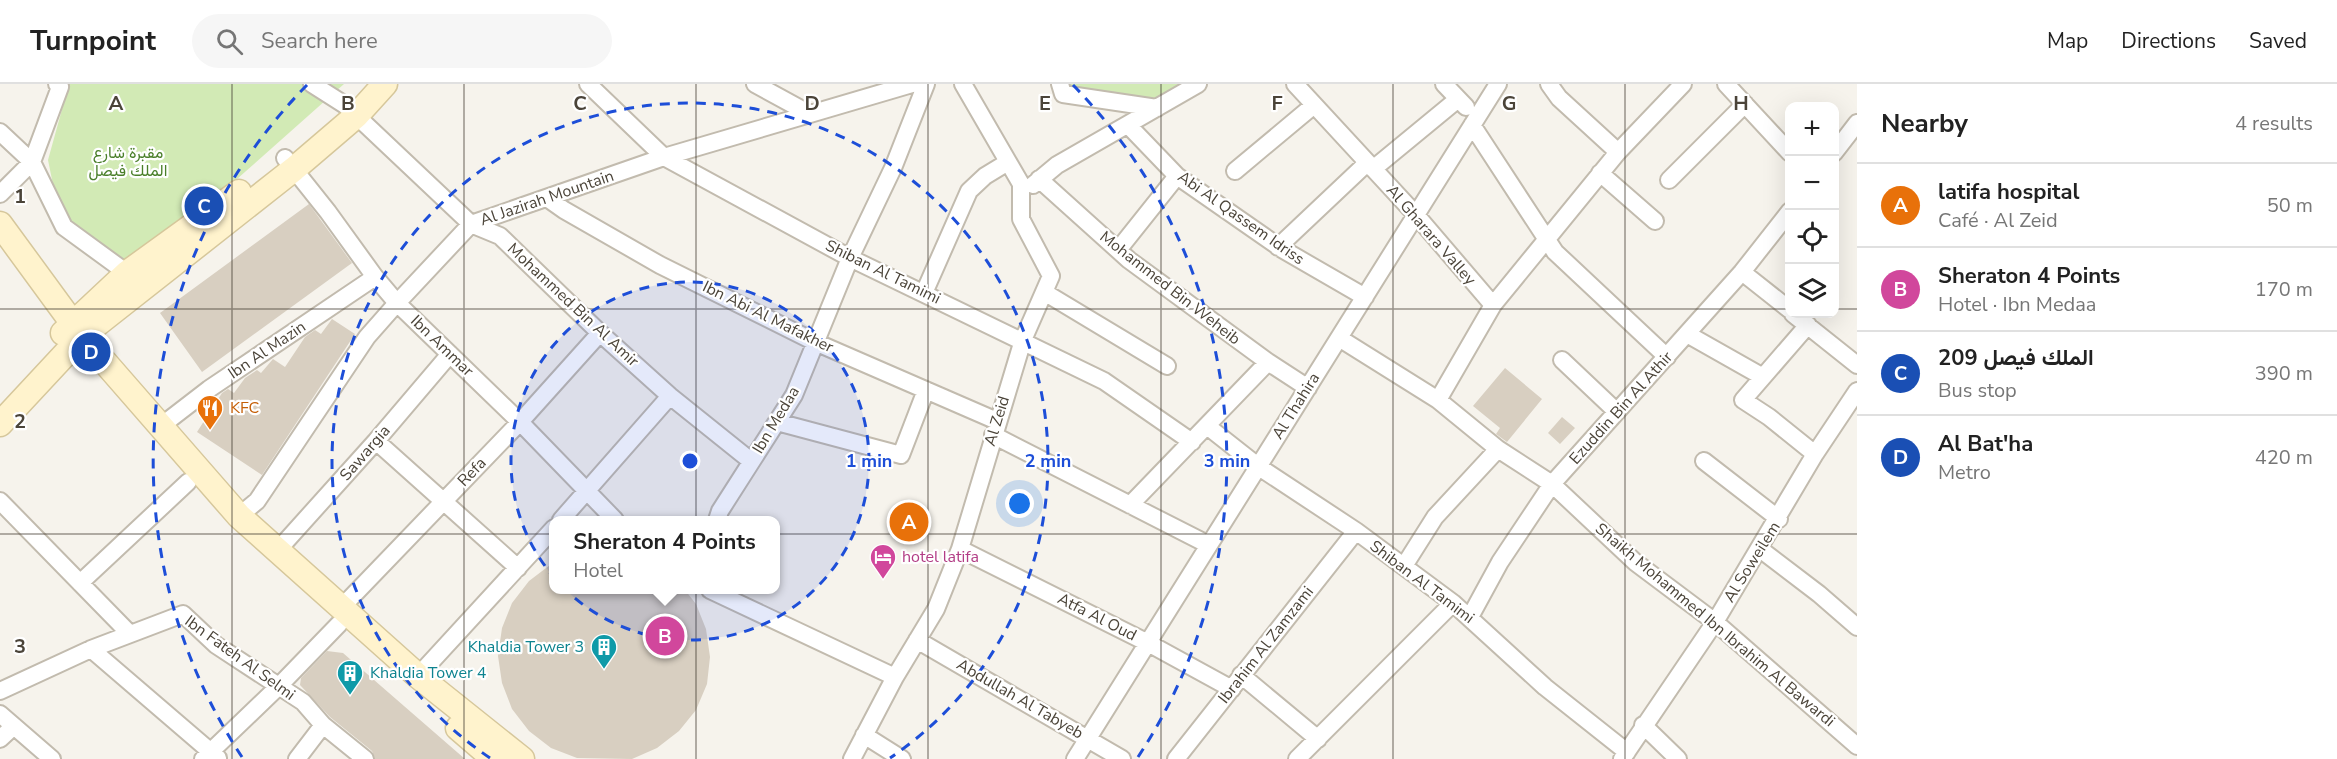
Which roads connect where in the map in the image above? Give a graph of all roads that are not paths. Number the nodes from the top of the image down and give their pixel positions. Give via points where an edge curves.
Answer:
1 (57, 84) edge
2 (312, 84) edge
3 (366, 84) edge
4 (385, 84) edge
5 (588, 84) edge
6 (755, 84) edge
7 (912, 84) edge
8 (926, 84) edge
9 (963, 84) edge
10 (1060, 84) edge
11 (1198, 84) edge
12 (1294, 84) edge
13 (1444, 84) edge
14 (1498, 84) edge
15 (1549, 84) edge
16 (1683, 84) edge
17 (1726, 84) edge
18 (1458, 99) junction
19 (1745, 104) junction
20 (1314, 105) junction
21 (1157, 108) junction
22 (350, 111) junction
23 (810, 114) junction
24 (1475, 121) junction
25 (1857, 123) edge
26 (1128, 125) junction
27 (0, 132) edge
28 (1839, 146) edge
29 (1785, 148) edge
30 (1618, 152) junction
31 (664, 157) junction
32 (32, 162) junction
33 (1008, 162) junction
34 (289, 163) junction
35 (1370, 166) junction
36 (1235, 171) dead end
37 (1600, 173) junction
38 (1178, 176) junction
39 (1039, 179) junction
40 (1669, 180) dead end
41 (0, 194) edge
42 (1021, 194) junction
43 (547, 198) junction
44 (1416, 215) junction
45 (1785, 217) edge
46 (1655, 221) dead end
47 (0, 224) edge
48 (471, 224) junction
49 (1546, 238) junction
50 (1278, 247) junction
51 (0, 249) edge
52 (1118, 250) junction
53 (850, 258) junction
54 (1742, 272) junction
55 (128, 273) junction
56 (375, 278) junction
57 (1044, 292) junction
58 (924, 293) junction
59 (1365, 297) junction
60 (397, 303) junction
61 (1493, 305) junction
62 (1785, 306) edge
63 (1798, 318) edge
64 (1808, 325) junction
65 (600, 333) junction
66 (1687, 334) junction
67 (72, 335) junction
68 (1339, 338) junction
69 (1023, 340) junction
70 (815, 342) junction
71 (450, 354) junction
72 (1667, 357) junction
73 (1562, 360) dead end
74 (1268, 362) junction
75 (1857, 365) edge
76 (1167, 366) dead end
77 (1763, 377) junction
78 (1308, 388) junction
79 (926, 390) junction
80 (1857, 391) edge
81 (670, 396) junction
82 (0, 399) edge
83 (1438, 400) junction
84 (1617, 412) junction
85 (520, 422) junction
86 (777, 422) junction
87 (0, 424) edge
88 (161, 426) junction
89 (1207, 426) junction
90 (995, 428) junction
91 (376, 441) junction
92 (1192, 442) junction
93 (1498, 449) junction
94 (1815, 454) junction
95 (751, 461) junction
96 (1704, 462) dead end
97 (1258, 467) junction
98 (188, 482) junction
99 (1552, 484) junction
100 (587, 491) junction
101 (0, 501) edge
102 (444, 502) junction
103 (1130, 505) junction
104 (239, 516) junction
105 (565, 516) edge
106 (611, 516) edge
107 (718, 516) edge
108 (1779, 519) junction
109 (1356, 531) junction
110 (549, 534) edge
111 (1209, 545) junction
112 (960, 549) junction
113 (1760, 549) junction
114 (278, 550) junction
115 (1404, 566) junction
116 (518, 568) junction
117 (80, 582) junction
118 (719, 594) edge
119 (1453, 603) junction
120 (340, 616) junction
121 (1470, 617) junction
122 (1715, 622) junction
123 (1857, 627) edge
124 (130, 634) junction
125 (917, 640) junction
126 (1148, 643) junction
127 (92, 649) junction
128 (418, 676) junction
129 (895, 677) junction
130 (1237, 682) junction
131 (278, 687) junction
132 (0, 691) edge
133 (0, 714) edge
134 (323, 724) junction
135 (1643, 725) junction
136 (14, 726) junction
137 (864, 735) junction
138 (0, 739) edge
139 (1088, 739) junction
140 (1318, 739) junction
141 (1857, 746) edge
142 (211, 756) edge
143 (1624, 756) edge
144 (52, 759) edge
145 (297, 759) edge
146 (365, 759) edge
147 (494, 759) edge
148 (522, 759) edge
149 (852, 759) edge
150 (902, 759) edge
151 (1076, 759) edge
152 (1122, 759) edge
153 (1176, 759) edge
154 (1297, 759) edge
155 (1678, 759) edge

1 - 32 street via 60,87
2 - 22 street, Mohammed Bin Al Amir
3 - 22 main road
4 - 22 main road
5 - 31 street, Shiban Al Tamimi
6 - 23 street
7 - 23 street, Al Jazirah Mountain
8 - 53 street, Ibn Medaa
9 - 33 street, Al Zeid
10 - 21 street via 1063,94
11 - 21 street
12 - 20 street, Al Gharara Valley
13 - 18 street
14 - 24 street, Al Thahira
15 - 30 street
16 - 30 street
17 - 19 street
18 - 24 street
18 - 35 street
19 - 29 street
19 - 40 street
20 - 35 street, Al Gharara Valley
20 - 36 street
21 - 26 street
22 - 34 main road
22 - 48 street, Mohammed Bin Al Amir
23 - 31 street, Al Jazirah Mountain
24 - 44 street, Al Thahira
24 - 49 street
25 - 28 street
26 - 38 street, Abi Al Qassem Idriss
26 - 39 street
27 - 32 street
30 - 37 street
31 - 43 street, Al Jazirah Mountain
31 - 53 street, Shiban Al Tamimi
32 - 41 street
32 - 55 street via 64,227
33 - 42 street, Al Zeid via 1022,184
33 - 58 street via 984,176 969,191
34 - 55 main road
34 - 56 street, Ibn Ammar
34 - 67 main road
35 - 44 street, Al Gharara Valley
35 - 50 street
37 - 46 street
37 - 49 street
38 - 50 street, Abi Al Qassem Idriss
38 - 52 street
39 - 42 street
39 - 52 street, Mohammed Bin Weheib
42 - 57 street, Al Zeid via 1021,219 1051,276
43 - 48 street, Al Jazirah Mountain
43 - 70 street, Ibn Abi Al Mafakher via 660,265
44 - 59 street, Al Thahira
44 - 61 street, Al Gharara Valley
45 - 54 street, Ezuddin Bin Al Athir
47 - 67 main road
48 - 60 street, Al Jazirah Mountain
48 - 65 street, Mohammed Bin Al Amir via 500,236
49 - 61 street
49 - 72 street via 1555,252
50 - 59 street, Abi Al Qassem Idriss
51 - 67 main road
52 - 74 street, Mohammed Bin Weheib
53 - 58 street, Shiban Al Tamimi
53 - 70 street, Ibn Medaa
54 - 62 street
54 - 66 street, Ezuddin Bin Al Athir
55 - 67 main road
56 - 60 street, Ibn Ammar
56 - 88 street, Ibn Al Mazin via 208,389
57 - 69 street, Al Zeid
57 - 76 street
58 - 69 street, Shiban Al Tamimi
59 - 68 street, Al Thahira
60 - 71 street, Ibn Ammar
60 - 104 street, Al Jazirah Mountain via 367,338 257,501
61 - 83 street
63 - 64 street
64 - 75 street
64 - 77 street
65 - 81 street, Mohammed Bin Al Amir
65 - 85 street, Refa
66 - 72 street, Ezuddin Bin Al Athir
66 - 77 street
67 - 82 main road
67 - 87 main road
67 - 88 main road
67 - 98 main road
68 - 78 street, Al Thahira
68 - 83 street, Shaikh Mohammed Ibn Ibrahim Al Bawardi
69 - 90 street, Al Zeid
69 - 92 street, Shiban Al Tamimi via 1104,381
70 - 79 street, Ibn Abi Al Mafakher
70 - 86 street, Ibn Medaa via 794,395
71 - 85 street, Ibn Ammar
71 - 91 street, Sawargia
72 - 84 street, Ezuddin Bin Al Athir
73 - 84 street
74 - 78 street, Mohammed Bin Weheib
74 - 89 street
77 - 94 street via 1743,400
78 - 97 street, Al Thahira
79 - 86 street via 901,455
79 - 90 street, Ibn Abi Al Mafakher
80 - 94 street, Al Soweilem
81 - 95 street, Mohammed Bin Al Amir
81 - 100 street
83 - 93 street, Shaikh Mohammed Ibn Ibrahim Al Bawardi
84 - 99 street, Ezuddin Bin Al Athir
85 - 100 street, Ibn Ammar
85 - 102 street, Refa
86 - 95 street, Ibn Medaa
88 - 104 main road
89 - 92 street
89 - 97 street, Shiban Al Tamimi
90 - 103 street, Ibn Abi Al Mafakher
90 - 112 street, Al Zeid
91 - 102 street
91 - 114 street, Sawargia
92 - 103 street
93 - 99 street, Shaikh Mohammed Ibn Ibrahim Al Bawardi
93 - 115 street via 1435,517
94 - 108 street, Al Soweilem
95 - 107 street, Ibn Medaa
96 - 108 street
97 - 109 street, Shiban Al Tamimi
97 - 111 street, Al Thahira
98 - 117 street
98 - 120 main road
99 - 121 street, Ezuddin Bin Al Athir via 1500,562
99 - 122 street, Shaikh Mohammed Ibn Ibrahim Al Bawardi via 1635,562
100 - 105 street
100 - 106 street, Ibn Ammar
101 - 117 street
102 - 116 street
102 - 120 street, Refa
103 - 111 street, Ibn Abi Al Mafakher
104 - 114 main road
108 - 113 street, Al Soweilem
109 - 115 street, Shiban Al Tamimi
109 - 130 street, Ibrahim Al Zamzami
110 - 116 street
111 - 126 street, Al Thahira
112 - 125 street, Al Zeid via 936,609
112 - 126 street, Atfa Al Oud
113 - 122 street, Al Soweilem
113 - 123 street
114 - 120 main road
115 - 119 street, Shiban Al Tamimi
116 - 128 street
117 - 124 street
118 - 129 street
119 - 121 street, Shiban Al Tamimi
119 - 140 street
120 - 128 main road
120 - 131 street, Refa
120 - 147 main road
121 - 143 street, Shiban Al Tamimi
122 - 135 street, Al Soweilem
122 - 141 street, Shaikh Mohammed Ibn Ibrahim Al Bawardi
124 - 127 street, Ibn Fateh Al Selmi
124 - 131 street, Ibn Fateh Al Selmi via 183,614 216,645
125 - 129 street, Al Zeid
125 - 139 street, Abdullah Al Tabyeb
126 - 130 street, Atfa Al Oud
126 - 139 street, Al Thahira
127 - 132 street, Ibn Fateh Al Selmi
127 - 142 street
128 - 148 main road
129 - 137 street, Al Zeid
130 - 140 street, Atfa Al Oud
130 - 153 street, Ibrahim Al Zamzami
131 - 134 street, Ibn Fateh Al Selmi via 303,702
131 - 142 street, Refa
133 - 136 street
134 - 145 street
134 - 146 street, Ibn Fateh Al Selmi
135 - 143 street, Al Soweilem
135 - 155 street
136 - 138 street
136 - 144 street
137 - 149 street, Al Zeid
137 - 150 street
139 - 151 street, Al Thahira
139 - 152 street, Abdullah Al Tabyeb
140 - 154 street

